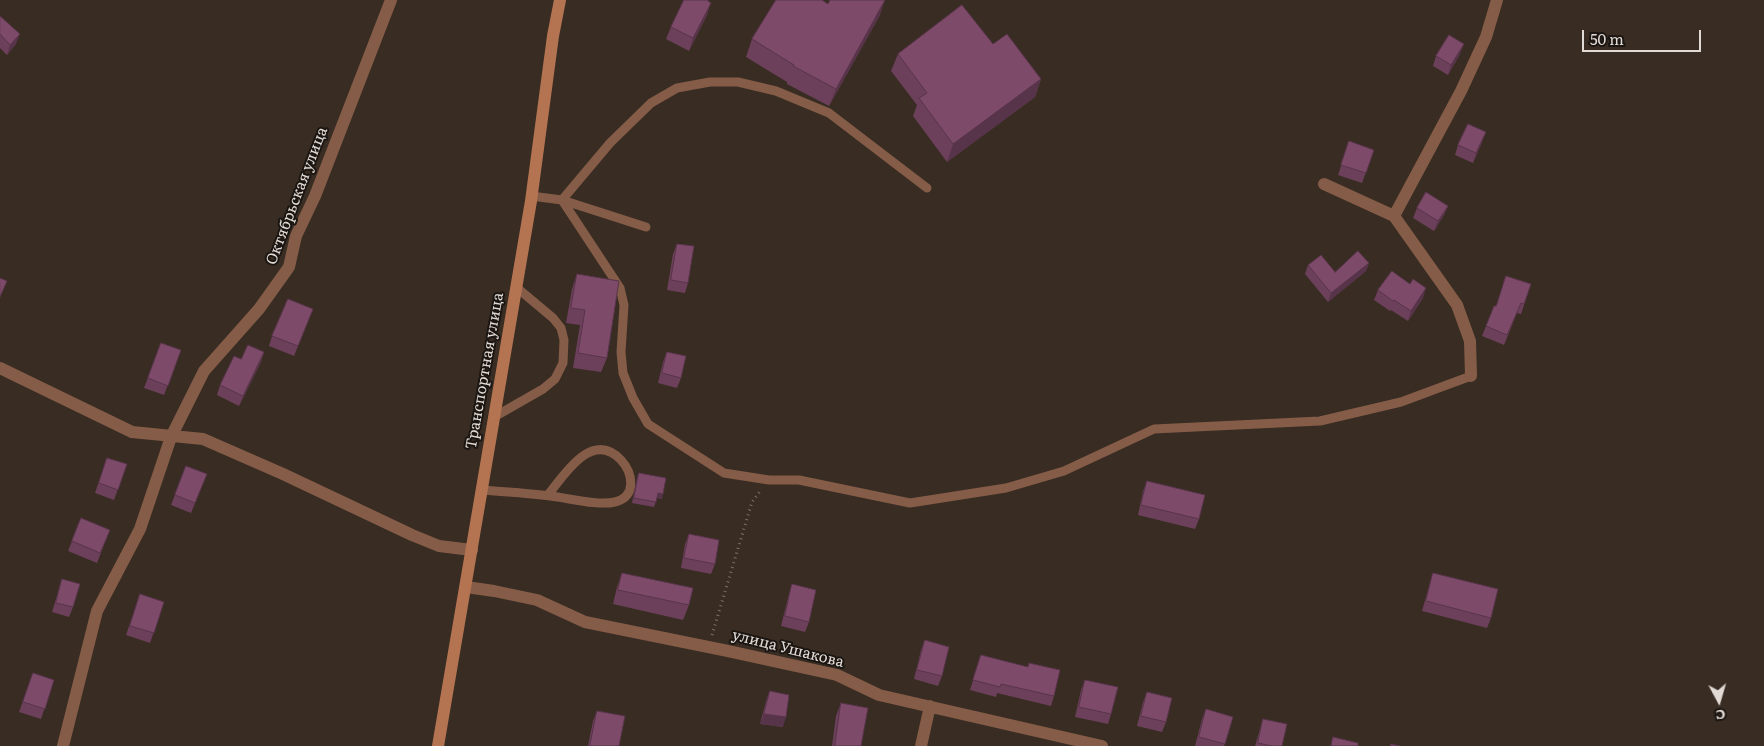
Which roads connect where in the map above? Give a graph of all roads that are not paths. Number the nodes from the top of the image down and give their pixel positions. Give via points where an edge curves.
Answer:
1 (391, 0) edge
2 (560, 0) edge
3 (1498, 0) edge
4 (1324, 184) dead end
5 (927, 188) dead end
6 (531, 196) junction
7 (562, 200) junction
8 (1394, 216) junction
9 (646, 227) dead end
10 (516, 287) junction
11 (0, 368) edge
12 (1471, 376) joint
13 (494, 417) junction
14 (171, 437) junction
15 (482, 490) junction
16 (548, 496) junction
17 (472, 550) junction
18 (466, 587) junction
19 (930, 706) junction
20 (63, 746) edge
21 (438, 746) edge
22 (921, 746) edge
23 (1102, 746) edge

1 - 14 street, Октябрьская улица via 315,196 296,236 289,267 259,309 204,371
2 - 6 main road, Транспортная улица
3 - 8 street via 1486,37 1461,91
4 - 8 street
5 - 7 lane via 828,113 776,91 738,82 710,82 676,88 651,103 610,143
6 - 7 lane
6 - 10 main road, Транспортная улица
7 - 9 lane
7 - 12 lane via 620,288 624,305 623,372 648,424 724,473 769,480 799,480 910,503 1006,488 1064,471 1154,429 1320,421 1401,402
8 - 12 street via 1457,305 1470,341
10 - 13 main road, Транспортная улица
10 - 13 lane via 561,328 563,363 555,379 543,389
11 - 14 street via 132,432
13 - 15 main road, Транспортная улица
14 - 17 street via 202,439 412,535 440,546
14 - 20 street, Октябрьская улица via 140,529 97,612
15 - 16 lane
15 - 17 main road, Транспортная улица
16 - 16 lane via 614,502 629,492 629,472 615,453 600,450 585,453
17 - 18 main road, Транспортная улица
18 - 19 street, улица Ушакова via 537,600 585,622 837,675 879,695
18 - 21 main road, Транспортная улица
19 - 22 street
19 - 23 street, улица Ушакова

